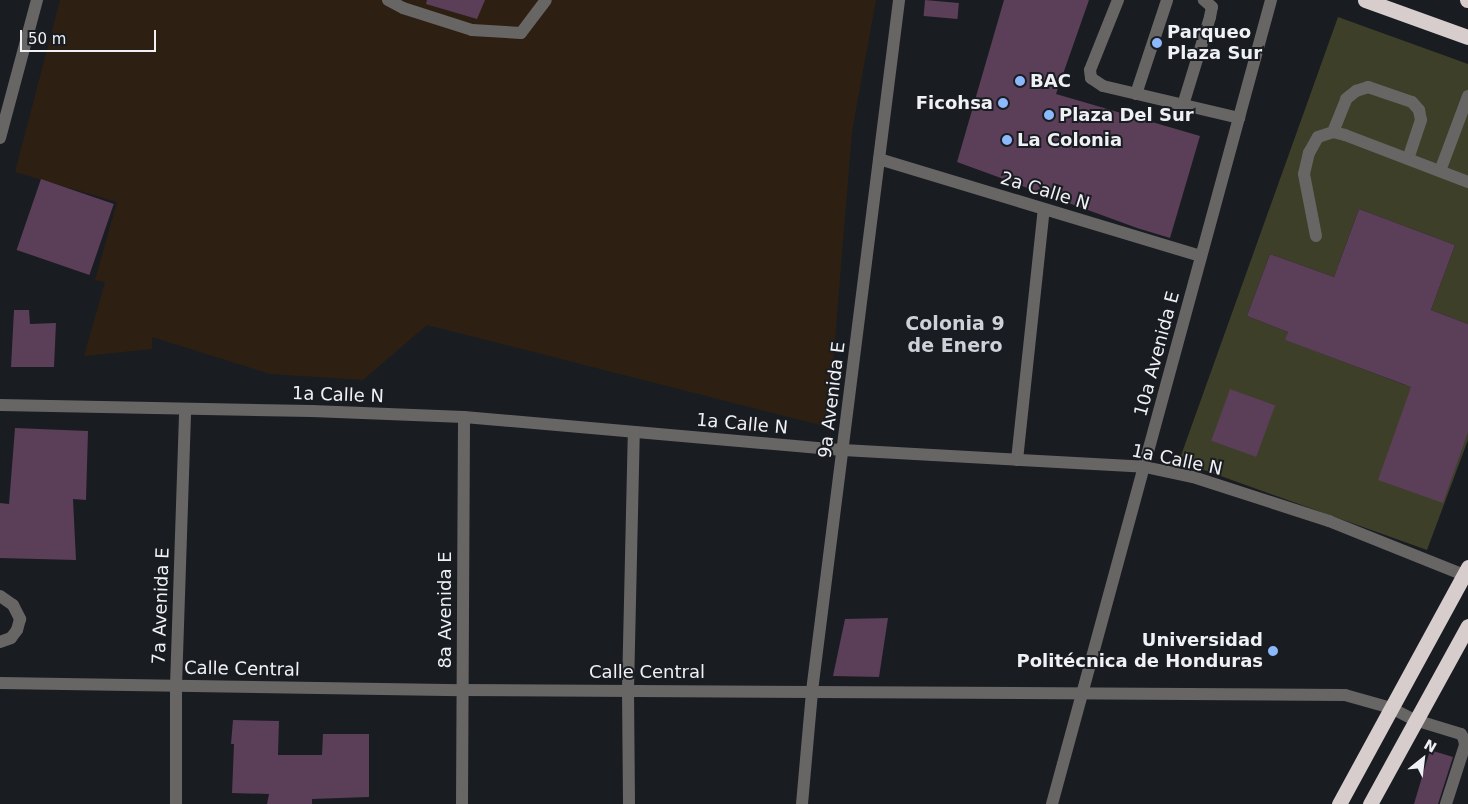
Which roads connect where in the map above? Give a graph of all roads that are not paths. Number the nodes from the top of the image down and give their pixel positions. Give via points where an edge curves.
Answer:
1 (37, 0) edge
2 (388, 0) edge
3 (546, 0) edge
4 (899, 0) edge
5 (1118, 0) edge
6 (1167, 0) edge
7 (1204, 0) edge
8 (1271, 0) edge
9 (1365, 0) edge
10 (1468, 37) edge
11 (1136, 94) junction
12 (1468, 96) edge
13 (1183, 105) junction
14 (3, 110) edge
15 (1239, 118) junction
16 (1333, 132) junction
17 (0, 138) edge
18 (879, 158) junction
19 (1408, 159) junction
20 (1440, 171) junction
21 (1468, 182) edge
22 (1044, 208) junction
23 (1316, 236) dead end
24 (1201, 256) junction
25 (0, 404) edge
26 (185, 409) junction
27 (464, 417) junction
28 (634, 432) junction
29 (843, 450) junction
30 (1017, 460) junction
31 (1145, 467) junction
32 (1466, 571) edge
33 (0, 596) edge
34 (1468, 626) edge
35 (0, 642) edge
36 (0, 683) edge
37 (176, 686) junction
38 (628, 689) junction
39 (462, 690) junction
40 (812, 691) junction
41 (1081, 694) junction
42 (1391, 708) junction
43 (1415, 720) junction
44 (1373, 803) edge
45 (176, 804) edge
46 (462, 804) edge
47 (629, 804) edge
48 (802, 804) edge
49 (1052, 804) edge
50 (1339, 804) edge
51 (1446, 804) edge

1 - 14 street
2 - 3 street via 472,30 521,33
4 - 18 street, 9a Avenida E
5 - 11 street via 1090,70 1091,78 1103,86
6 - 11 street
7 - 13 street via 1212,7
8 - 15 street, 10a Avenida E
9 - 10 highway
11 - 13 street
12 - 20 street
13 - 15 street
14 - 17 street
15 - 24 street, 10a Avenida E
16 - 19 street
16 - 19 street via 1346,99 1356,91 1368,87 1412,102 1419,110 1421,120
16 - 23 street via 1318,137 1304,174
18 - 22 street, 2a Calle N
18 - 29 street, 9a Avenida E
19 - 20 street
20 - 21 street
22 - 24 street, 2a Calle N
22 - 30 street
24 - 31 street, 10a Avenida E
25 - 26 street, 1a Calle N
26 - 27 street, 1a Calle N
26 - 37 street, 7a Avenida E
27 - 28 street, 1a Calle N
27 - 39 street, 8a Avenida E
28 - 29 street, 1a Calle N
28 - 38 street
29 - 30 street, 1a Calle N
29 - 40 street, 9a Avenida E
30 - 31 street, 1a Calle N
31 - 32 street, 1a Calle N via 1193,477 1329,521
31 - 41 street, 10a Avenida E
32 - 42 highway
33 - 35 street via 13,605 20,619 10,638
34 - 43 highway
36 - 37 street, Calle Central
37 - 39 street, Calle Central
37 - 45 street, 7a Avenida E
38 - 39 street, Calle Central
38 - 40 street, Calle Central
38 - 47 street
39 - 46 street, 8a Avenida E
40 - 41 street, Calle Central
40 - 48 street, 9a Avenida E
41 - 42 street, Calle Central via 1345,695
41 - 49 street, 10a Avenida E
42 - 43 street, Calle Central
42 - 50 highway
43 - 44 highway
43 - 51 street, Calle Central via 1461,734 1464,739

